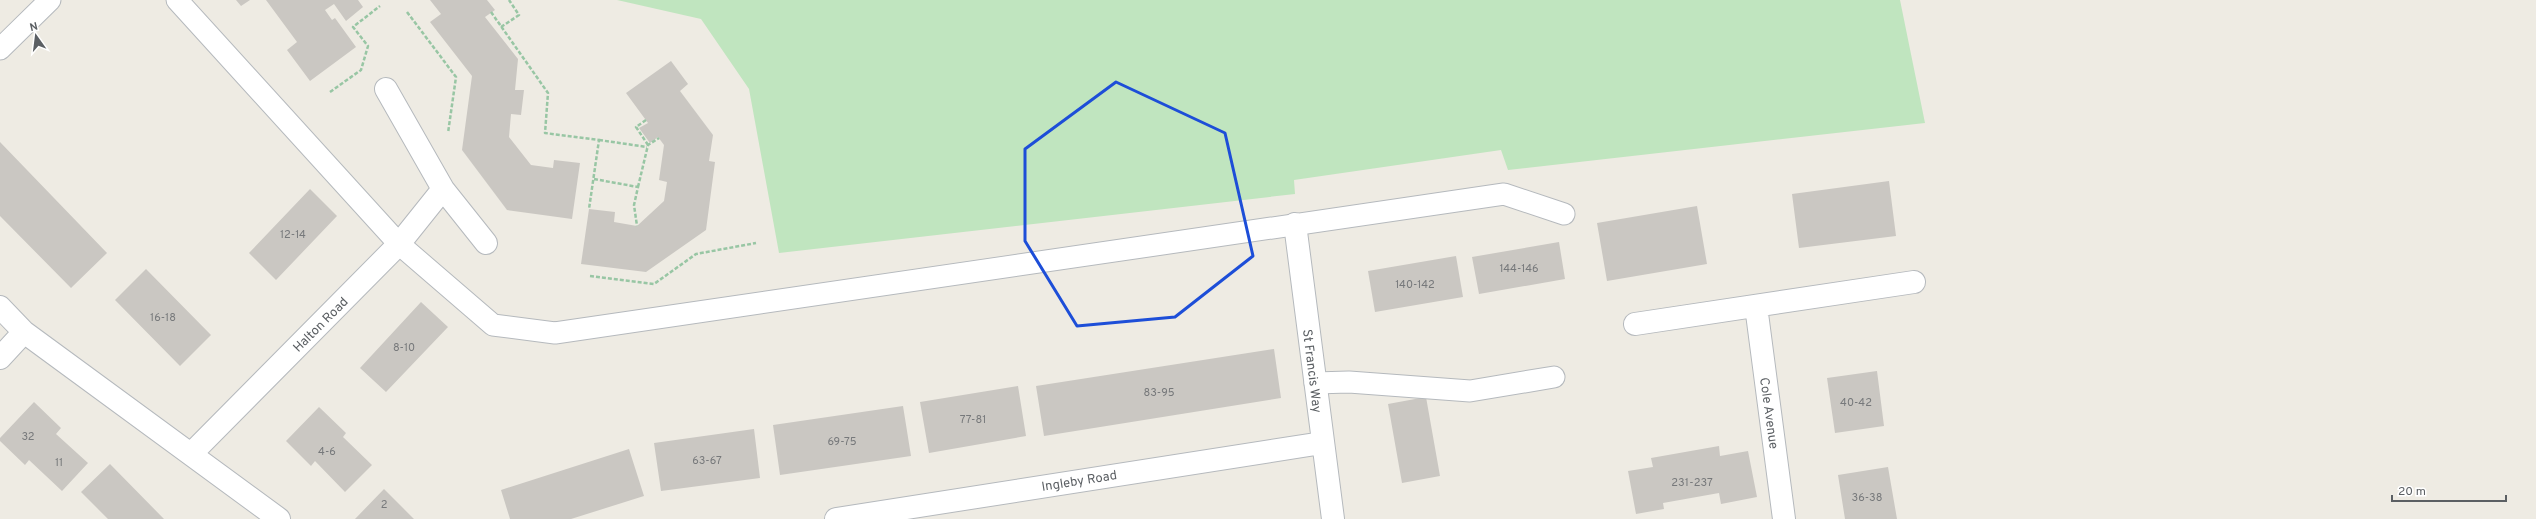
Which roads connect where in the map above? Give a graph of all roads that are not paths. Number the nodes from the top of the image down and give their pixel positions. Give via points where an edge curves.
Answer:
1 (50, 0) edge
2 (177, 0) edge
3 (0, 49) edge
4 (386, 90) dead end
5 (443, 188) junction
6 (1564, 214) dead end
7 (1295, 224) junction
8 (486, 243) dead end
9 (399, 244) junction
10 (1914, 282) dead end
11 (1756, 306) junction
12 (0, 307) edge
13 (1635, 324) dead end
14 (24, 332) junction
15 (0, 358) edge
16 (1554, 377) dead end
17 (1315, 383) junction
18 (1322, 443) junction
19 (191, 454) junction
20 (865, 516) edge
21 (279, 519) edge
22 (836, 519) edge
23 (1333, 519) edge
24 (1784, 519) edge

1 - 3 lane
2 - 9 lane
4 - 5 street
5 - 8 street
5 - 9 street, Halton Road
6 - 7 lane via 1504,194
7 - 9 lane via 555,333 493,325
7 - 17 street, St Francis Way
9 - 19 street, Halton Road
10 - 11 street
11 - 13 street
11 - 24 street, Cole Avenue
12 - 14 street
14 - 15 street
14 - 19 street
16 - 17 lane via 1470,391 1349,382
17 - 18 street, St Francis Way
18 - 20 street, Ingleby Road
18 - 23 street, St Francis Way
19 - 21 street
20 - 22 street, Ingleby Road

